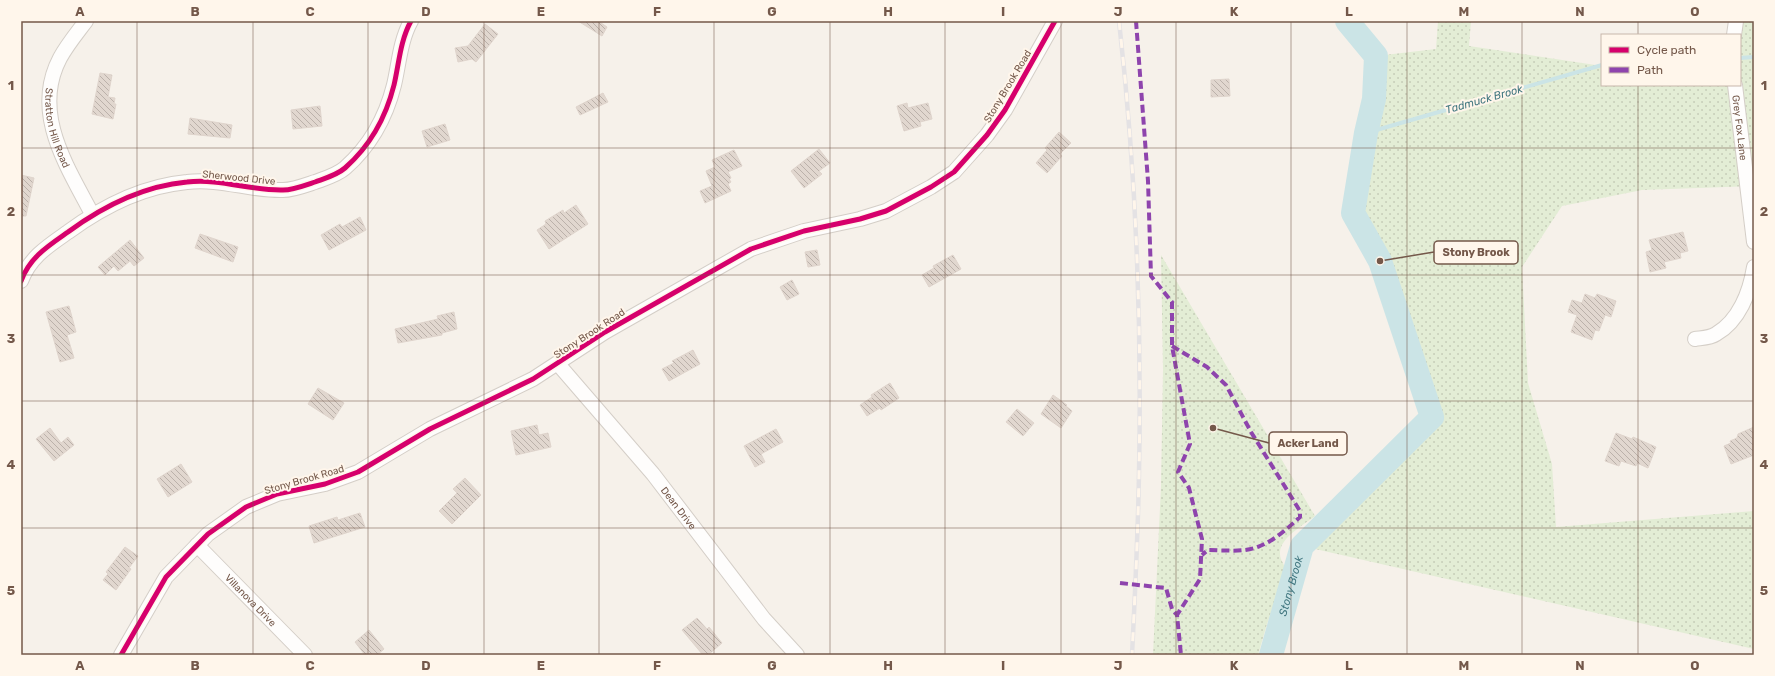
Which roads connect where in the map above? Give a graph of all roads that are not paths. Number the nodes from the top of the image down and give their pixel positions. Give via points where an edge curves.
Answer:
1 (86, 21) edge
2 (411, 21) edge
3 (1055, 21) edge
4 (1736, 21) edge
5 (1734, 34) edge
6 (1735, 86) edge
7 (92, 214) junction
8 (1754, 242) edge
9 (1754, 267) edge
10 (21, 281) edge
11 (1694, 339) dead end
12 (558, 364) junction
13 (197, 545) junction
14 (122, 655) edge
15 (305, 655) edge
16 (797, 655) edge

1 - 7 street, Stratton Hill Road via 60,57 48,97 56,142
2 - 7 street, Sherwood Drive via 406,30 386,111 375,134 344,168 331,177 285,190 229,183 187,182 130,197
3 - 12 street, Stony Brook Road via 1005,110 954,172 886,211 804,231 752,249 605,332
4 - 5 street
6 - 8 street, Grey Fox Lane
7 - 10 street, Sherwood Drive via 34,258
9 - 11 street via 1746,297 1736,315 1715,335
12 - 13 street, Stony Brook Road via 533,379 430,429 358,472 325,484 277,494 246,508 220,525
12 - 16 street, Dean Drive via 653,474 764,619
13 - 14 street, Stony Brook Road via 166,577
13 - 15 street, Villanova Drive

